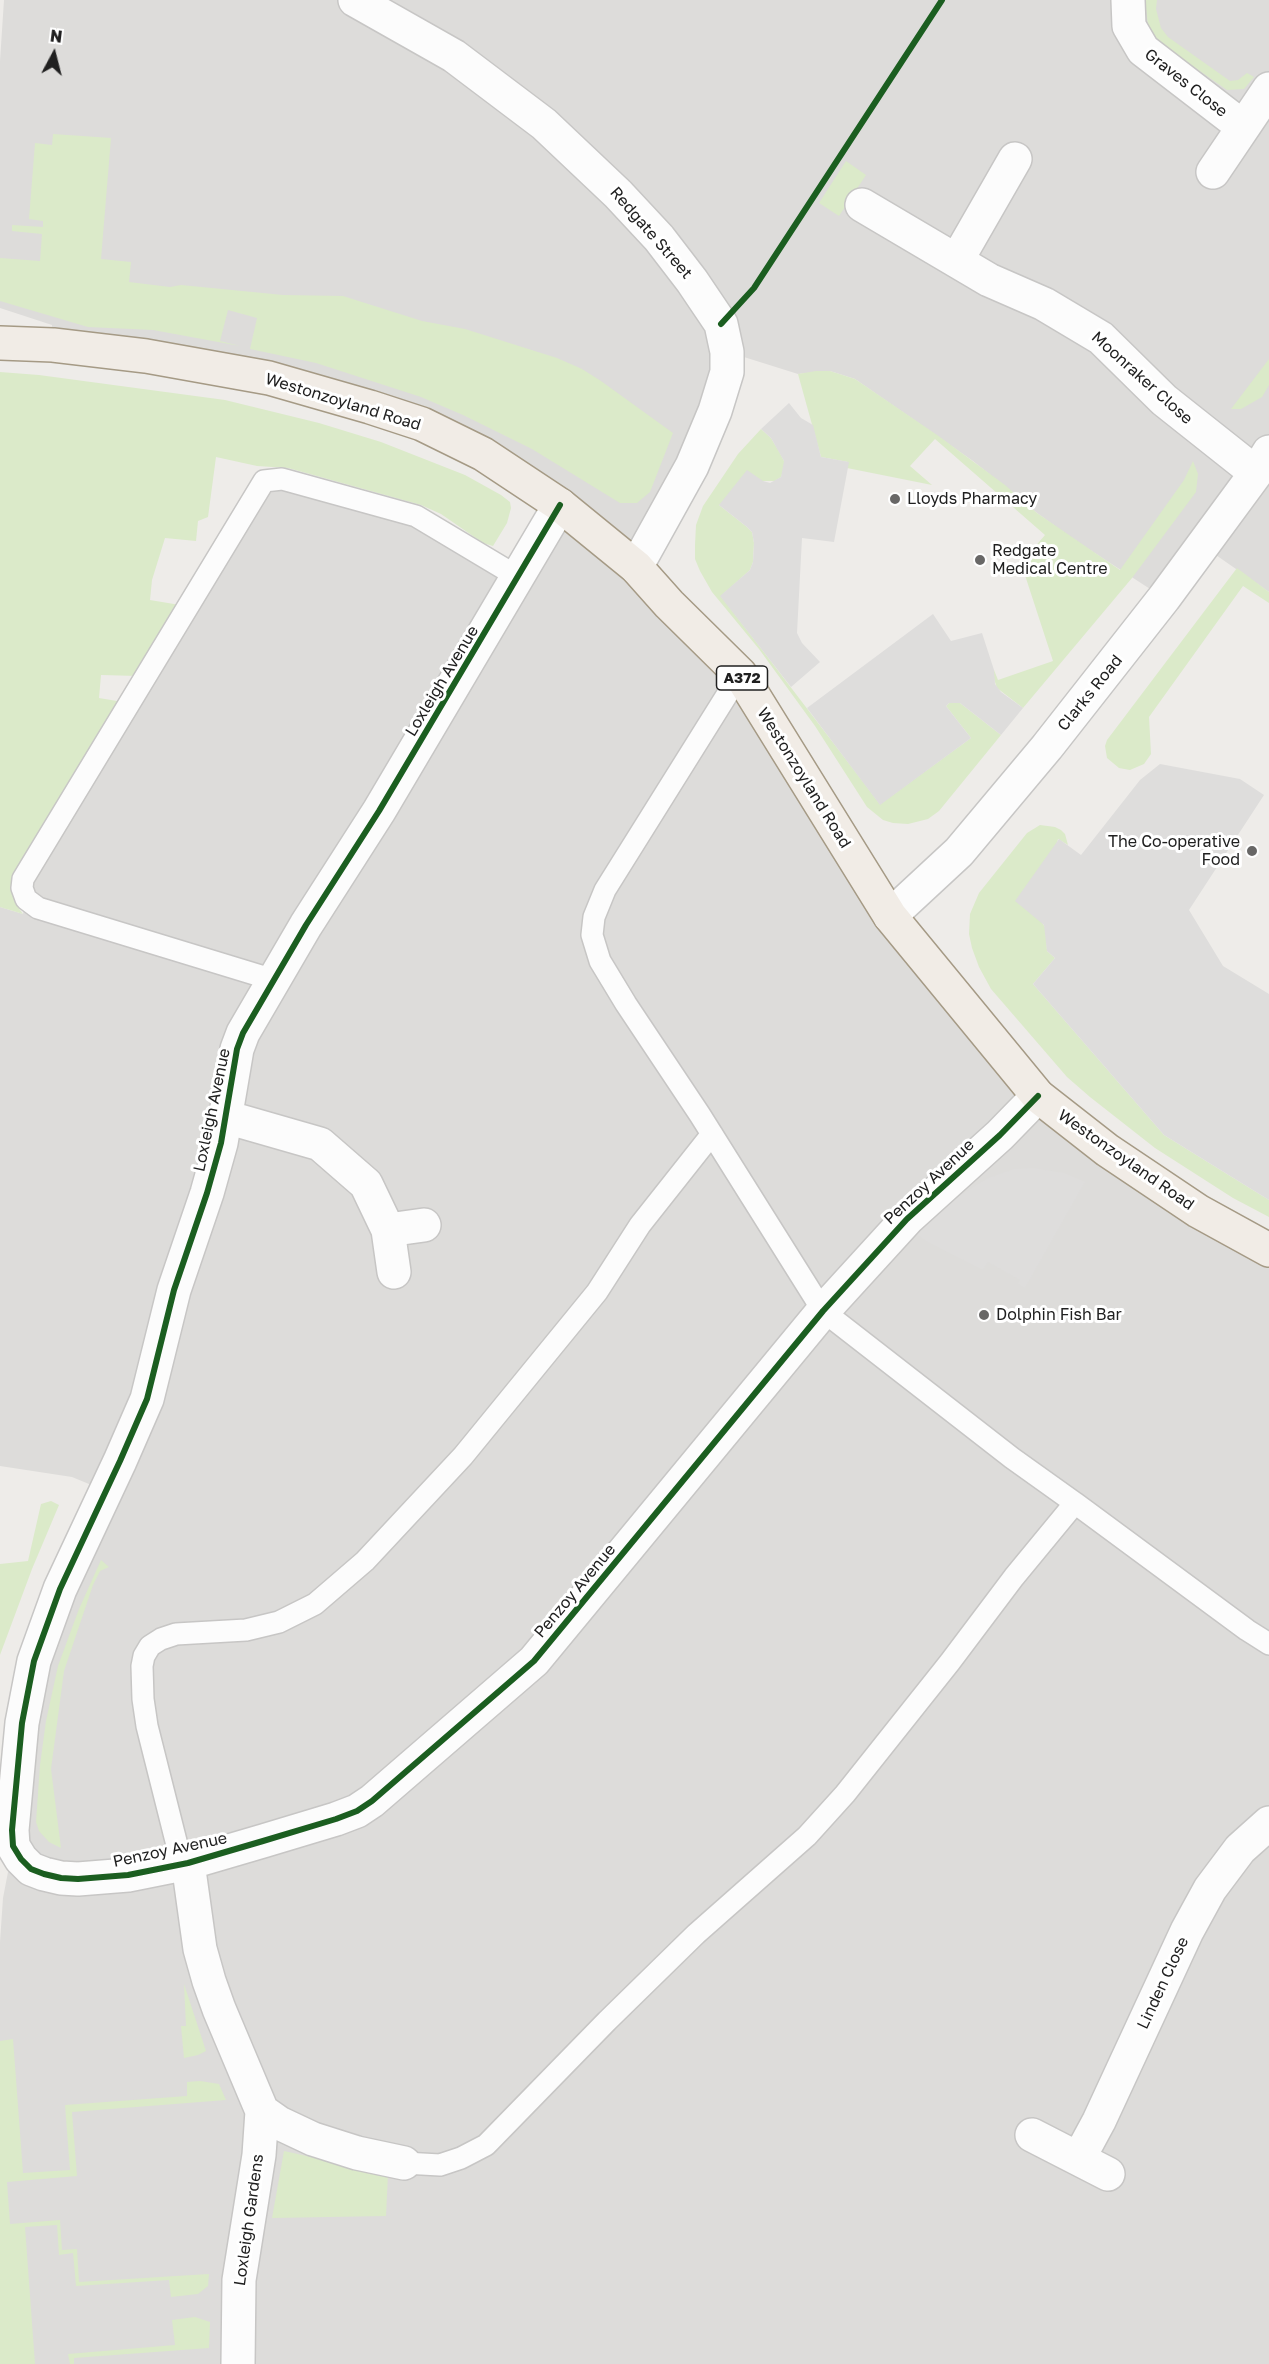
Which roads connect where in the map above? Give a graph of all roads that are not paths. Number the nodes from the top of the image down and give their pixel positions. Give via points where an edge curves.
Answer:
1 (355, 0) edge
2 (1128, 0) edge
3 (1269, 89) edge
4 (1243, 127) junction
5 (1015, 159) dead end
6 (1213, 172) dead end
7 (862, 205) dead end
8 (957, 260) junction
9 (0, 343) edge
10 (1263, 463) edge
11 (560, 505) junction
12 (636, 567) junction
13 (518, 576) junction
14 (740, 674) junction
15 (890, 916) junction
16 (274, 980) junction
17 (1038, 1096) junction
18 (226, 1117) junction
19 (712, 1134) junction
20 (424, 1225) dead end
21 (388, 1230) junction
22 (1269, 1250) edge
23 (394, 1272) dead end
24 (823, 1311) junction
25 (1075, 1503) junction
26 (1269, 1644) edge
27 (1269, 1823) edge
28 (13, 1846) joint
29 (185, 1864) junction
30 (262, 2111) junction
31 (1032, 2135) dead end
32 (1079, 2158) junction
33 (404, 2163) joint
34 (1108, 2174) dead end
35 (238, 2364) edge

1 - 12 street, Redgate Street via 454,56 551,130 659,238 721,324 727,372 715,411 692,466
2 - 4 street, Graves Close via 1129,26 1143,50
3 - 4 street, Graves Close
4 - 6 street, Graves Close
5 - 8 street
7 - 8 street, Moonraker Close
8 - 10 street, Moonraker Close via 1101,338 1164,400
9 - 11 main road, Westonzoyland Road / A372 via 146,356 269,378 380,410 422,424 483,454
10 - 15 street, Clarks Road via 1040,756 959,852
11 - 12 main road, Westonzoyland Road / A372
11 - 13 street, Loxleigh Avenue
12 - 14 main road, Westonzoyland Road / A372
13 - 16 street, Loxleigh Avenue
13 - 16 lane via 416,516 282,479 264,481 23,879 26,899 38,908
14 - 15 main road, Westonzoyland Road / A372
14 - 19 lane via 605,890 594,916 592,935 610,978
15 - 17 main road, Westonzoyland Road / A372
16 - 18 street, Loxleigh Avenue via 237,1049
17 - 22 main road, Westonzoyland Road / A372 via 1107,1150 1198,1211
17 - 24 street, Penzoy Avenue via 907,1219
18 - 21 street, Loxleigh Avenue via 320,1144 366,1184
18 - 28 street, Loxleigh Avenue via 207,1194 174,1290 147,1399 60,1588 34,1661 22,1723
19 - 24 lane
19 - 29 lane via 640,1225 597,1292 463,1456 365,1560 315,1604 279,1622 246,1630 176,1634 150,1646 141,1677 145,1717
20 - 21 street
21 - 23 street, Loxleigh Avenue
24 - 25 lane
24 - 29 street, Penzoy Avenue via 572,1616 518,1675 357,1811
25 - 26 lane
25 - 33 lane via 845,1794 807,1836 696,1934 486,2145 440,2165
27 - 32 street, Linden Close via 1240,1849 1210,1889
28 - 29 street, Penzoy Avenue via 31,1869 61,1878 128,1875
29 - 30 street, Penzoy Avenue via 209,1981
30 - 33 street via 313,2139
30 - 35 street, Loxleigh Gardens via 259,2155 238,2280
31 - 32 street
32 - 34 street

